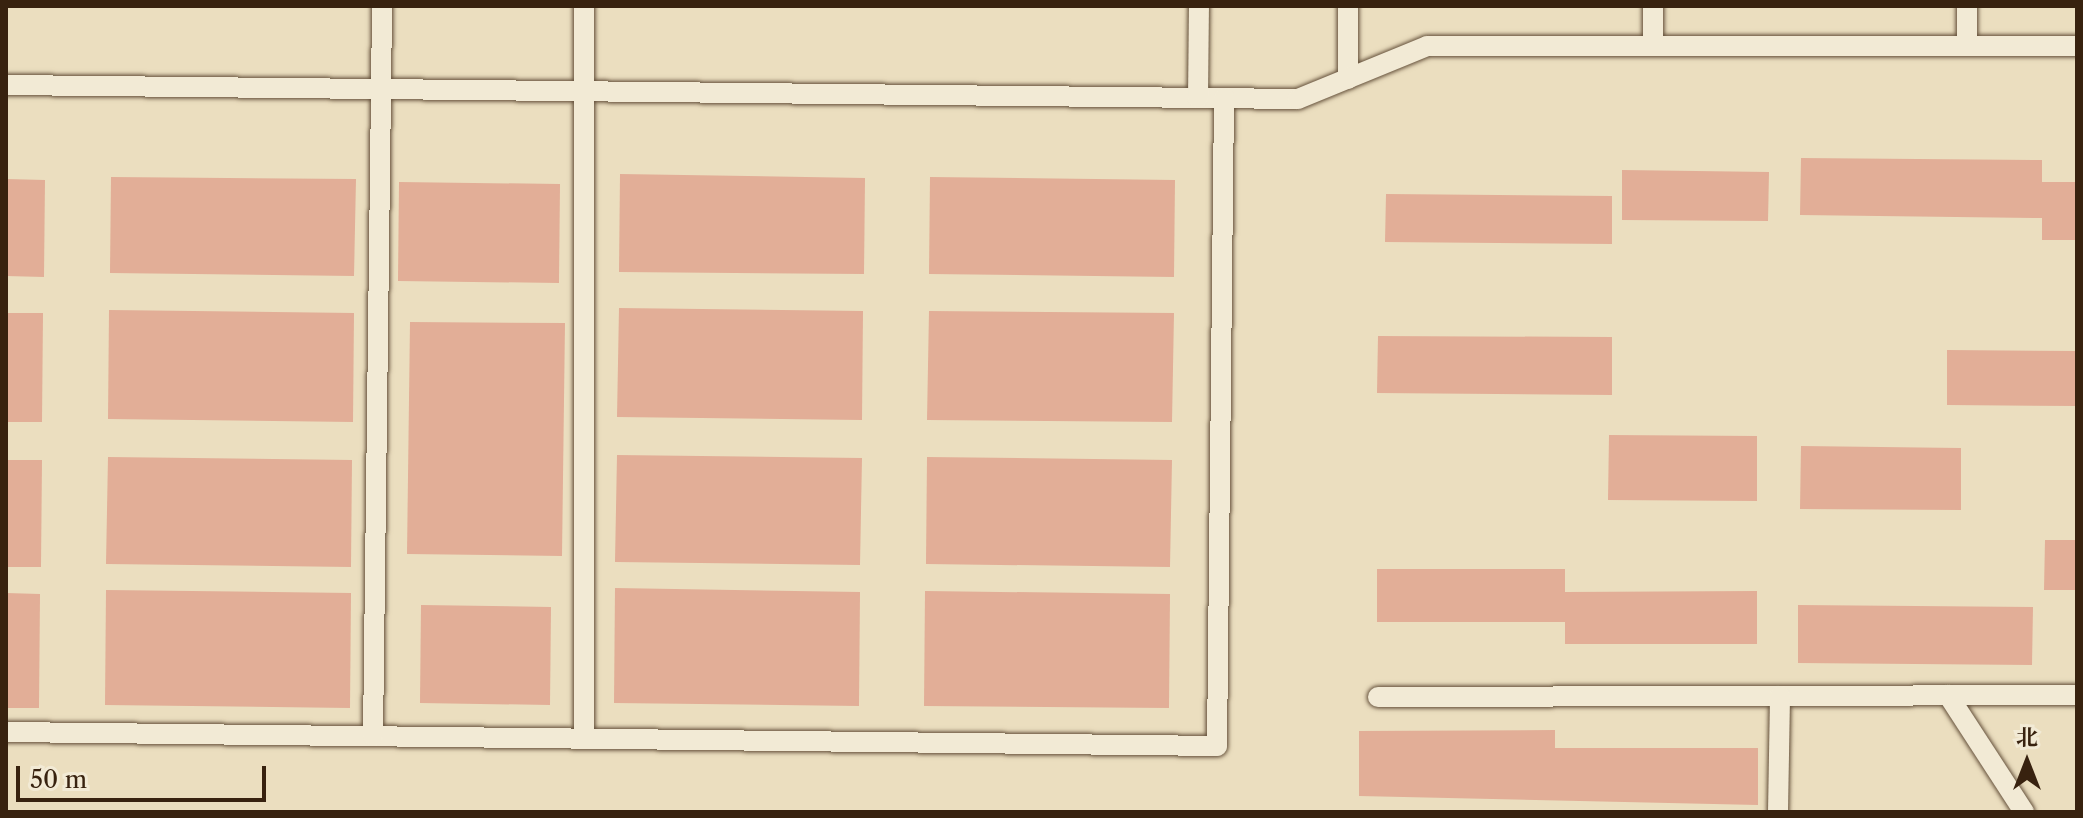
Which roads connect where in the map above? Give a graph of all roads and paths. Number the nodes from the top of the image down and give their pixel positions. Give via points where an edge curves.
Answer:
1 (382, 6) edge
2 (584, 6) edge
3 (1199, 6) edge
4 (1348, 6) edge
5 (1653, 6) edge
6 (1967, 6) edge
7 (1967, 45) junction
8 (1653, 46) junction
9 (2077, 46) edge
10 (1348, 79) junction
11 (6, 85) edge
12 (381, 89) junction
13 (584, 91) junction
14 (1198, 98) junction
15 (1224, 98) junction
16 (1948, 695) junction
17 (2077, 695) edge
18 (1780, 696) junction
19 (1378, 697) dead end
20 (6, 732) edge
21 (373, 736) junction
22 (584, 738) junction
23 (1778, 812) edge
24 (2024, 812) edge

1 - 12 lane
2 - 13 lane
3 - 14 lane
4 - 10 lane
5 - 8 lane
6 - 7 lane
7 - 8 lane
7 - 9 lane
8 - 10 lane via 1427,46
10 - 15 lane via 1298,99
11 - 12 lane
12 - 13 lane
12 - 21 lane
13 - 14 lane
13 - 22 lane
14 - 15 lane
15 - 22 lane via 1217,746
16 - 17 lane
16 - 18 lane
16 - 24 lane
18 - 19 lane
18 - 23 lane
20 - 21 lane
21 - 22 lane

